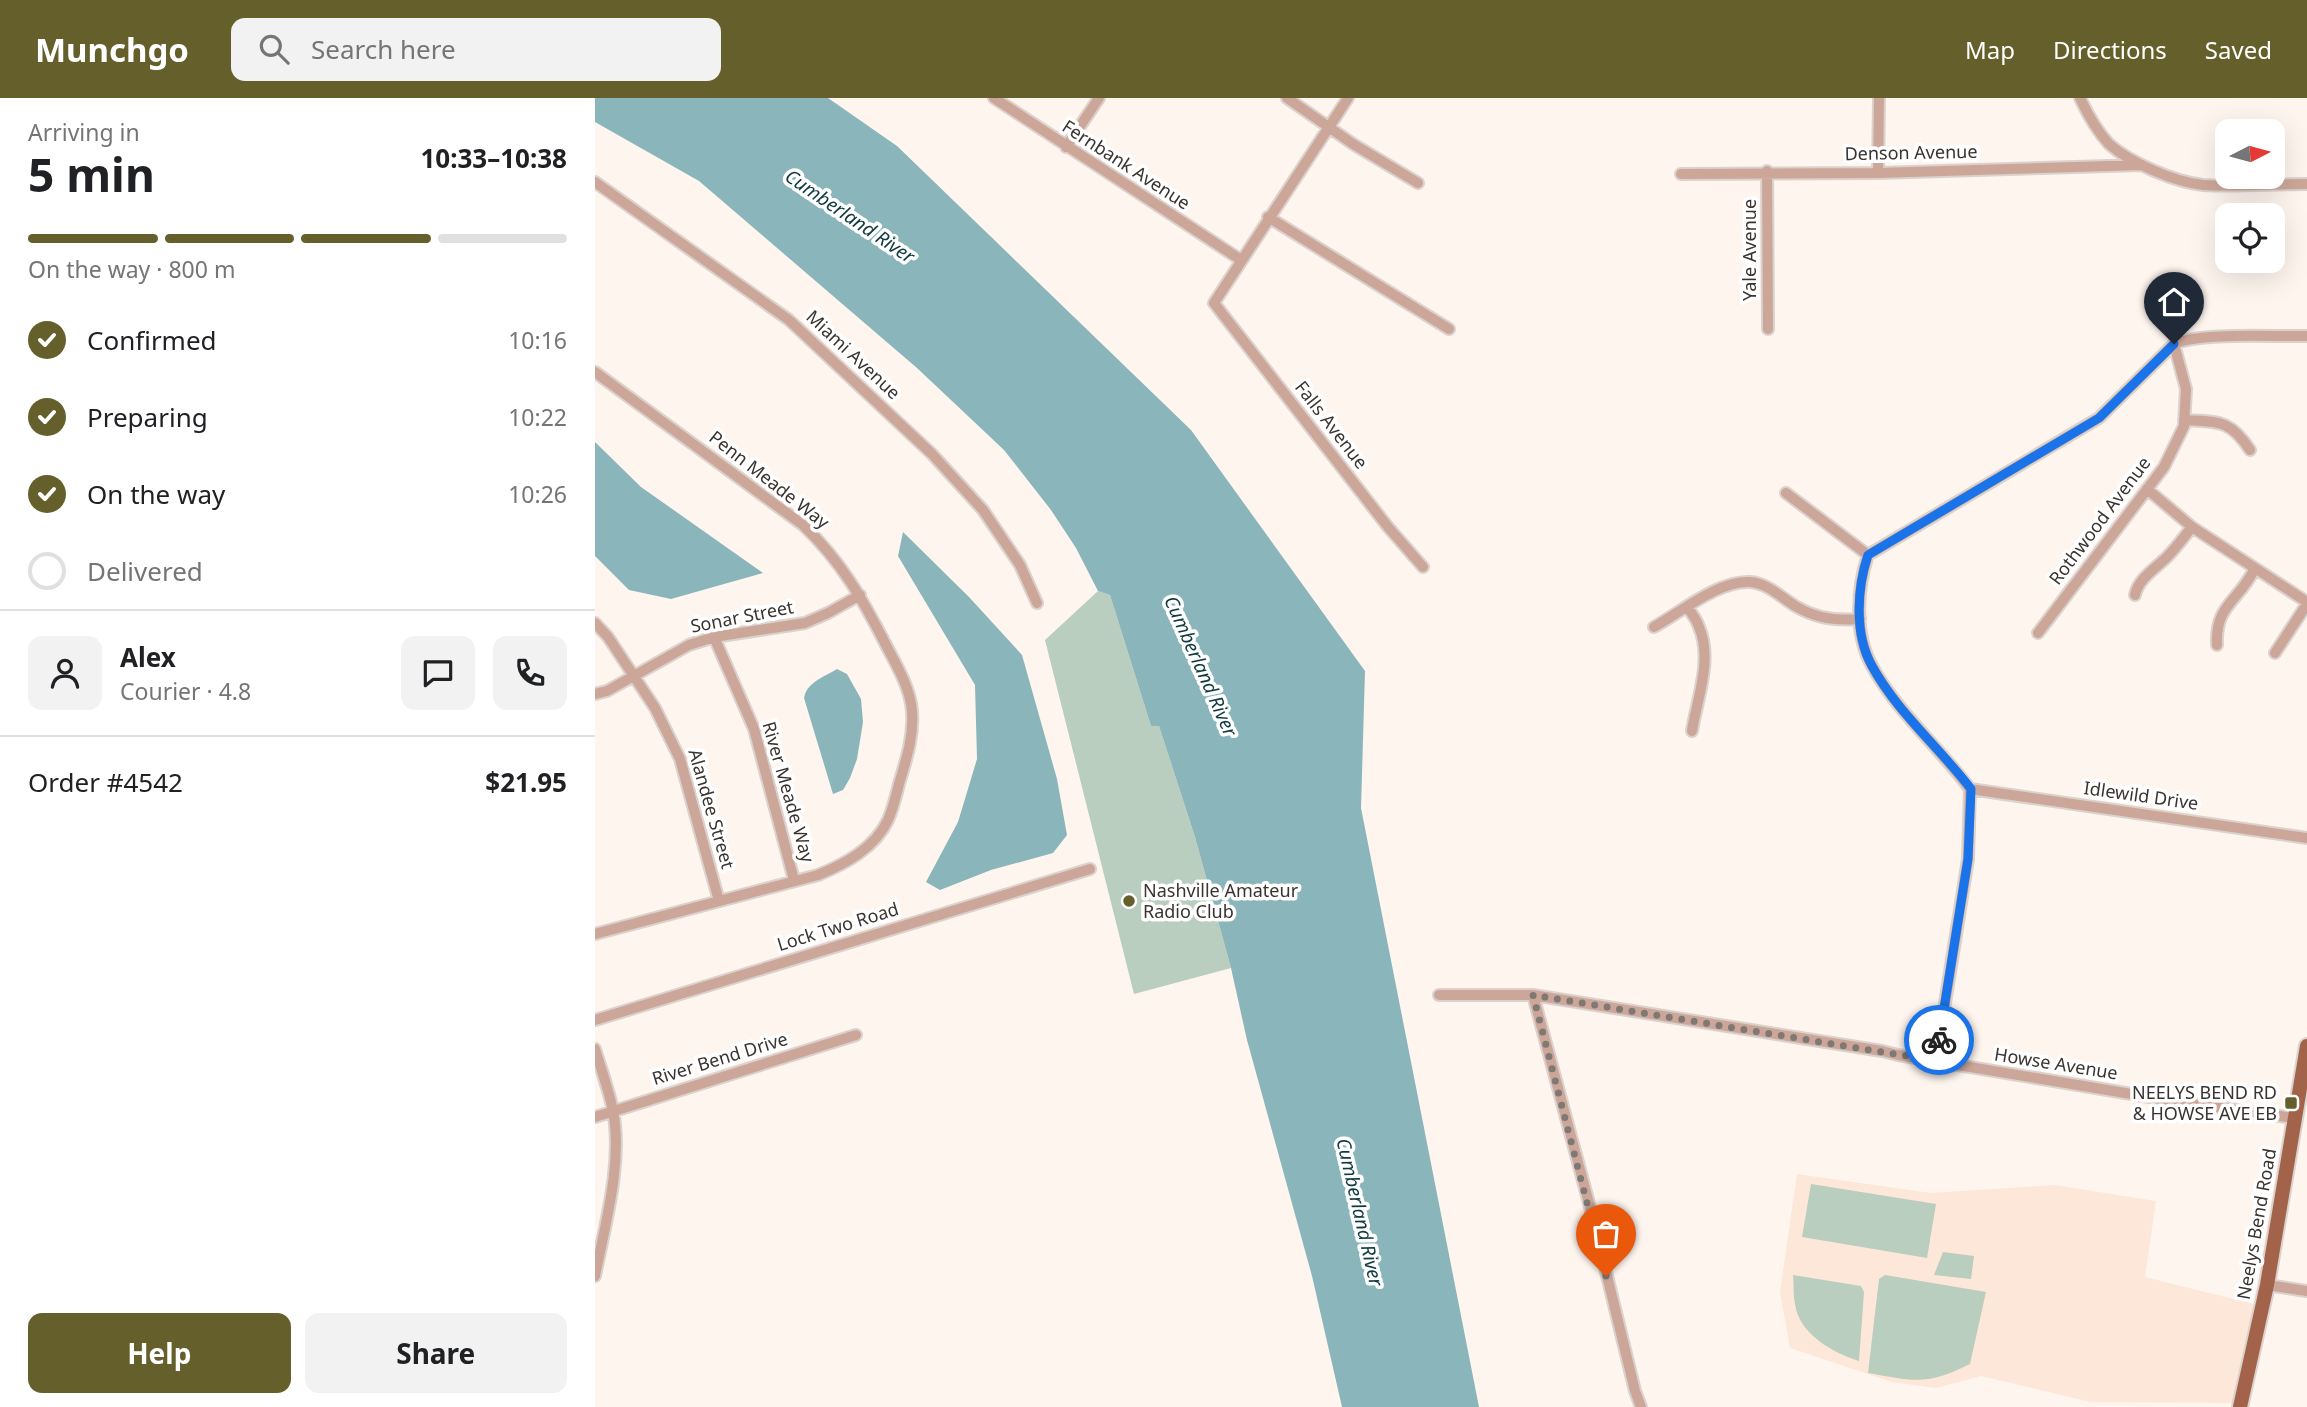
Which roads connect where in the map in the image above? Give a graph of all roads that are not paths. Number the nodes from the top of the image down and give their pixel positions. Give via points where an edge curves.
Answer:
1 (994, 98) edge
2 (1099, 98) edge
3 (1287, 98) edge
4 (1347, 98) edge
5 (1879, 98) edge
6 (2080, 98) edge
7 (1328, 126) junction
8 (1066, 147) junction
9 (2142, 165) junction
10 (1767, 172) junction
11 (1878, 173) junction
12 (1681, 174) dead end
13 (595, 182) edge
14 (1418, 183) dead end
15 (2307, 184) edge
16 (1268, 217) junction
17 (1241, 260) junction
18 (1768, 328) dead end
19 (1449, 329) dead end
20 (2307, 337) edge
21 (2174, 344) junction
22 (595, 372) edge
23 (2184, 420) junction
24 (2250, 450) dead end
25 (2147, 489) junction
26 (1786, 493) dead end
27 (2192, 527) junction
28 (1868, 555) junction
29 (1423, 567) dead end
30 (2255, 569) junction
31 (860, 595) junction
32 (2134, 595) dead end
33 (1037, 603) dead end
34 (2307, 603) edge
35 (1688, 608) junction
36 (1860, 619) junction
37 (595, 623) edge
38 (1654, 627) dead end
39 (2038, 633) dead end
40 (713, 637) junction
41 (2217, 645) dead end
42 (2275, 653) dead end
43 (633, 676) junction
44 (595, 694) edge
45 (1692, 731) dead end
46 (1967, 785) junction
47 (2307, 838) edge
48 (1090, 869) dead end
49 (795, 880) junction
50 (719, 901) junction
51 (595, 934) edge
52 (1439, 995) dead end
53 (1533, 995) junction
54 (595, 1020) edge
55 (856, 1035) dead end
56 (2307, 1046) edge
57 (595, 1049) edge
58 (1936, 1060) junction
59 (613, 1111) junction
60 (595, 1117) edge
61 (2294, 1118) junction
62 (595, 1276) edge
63 (2267, 1284) junction
64 (2307, 1291) edge
65 (1641, 1407) edge
66 (2240, 1407) edge

1 - 8 street, Fernbank Avenue
2 - 8 street
3 - 7 street
4 - 7 street
5 - 11 street
6 - 9 street via 2110,145
7 - 14 street
7 - 16 street
8 - 17 street, Fernbank Avenue
9 - 11 street, Denson Avenue
9 - 15 street via 2201,185
10 - 11 street, Denson Avenue
10 - 12 street, Denson Avenue
10 - 18 street, Yale Avenue
13 - 33 street, Miami Avenue via 789,320 932,454 983,510 1020,565
16 - 17 street
16 - 19 street
17 - 29 street, Falls Avenue via 1215,302
20 - 21 street via 2203,338
21 - 23 street, Rothwood Avenue via 2186,389
21 - 28 street via 2099,418
22 - 31 street, Penn Meade Way via 803,525 841,565
23 - 24 street via 2222,422 2239,433
23 - 25 street, Rothwood Avenue via 2164,467
25 - 27 street
25 - 39 street, Rothwood Avenue
26 - 28 street
27 - 30 street
27 - 32 street
28 - 36 street via 1861,578
30 - 34 street
30 - 41 street via 2218,620
31 - 40 street, Sonar Street via 805,622
31 - 49 street, Penn Meade Way via 907,685 912,740 888,821 868,846 847,863
34 - 42 street
35 - 36 street via 1717,589 1752,582 1818,617
35 - 38 street
35 - 45 street via 1700,628 1704,654
36 - 46 street via 1871,664 1905,713
37 - 43 street, Alandee Street
40 - 43 street, Sonar Street via 678,650
40 - 49 street, River Meade Way via 754,729
43 - 44 street, Sonar Street
43 - 50 street, Alandee Street via 680,759
46 - 47 street, Idlewild Drive
46 - 58 street via 1968,859
48 - 54 street, Lock Two Road
49 - 50 street, Penn Meade Way
50 - 51 street, Penn Meade Way
52 - 53 street, Howse Avenue
53 - 58 street, Howse Avenue
53 - 65 street
55 - 59 street, River Bend Drive
56 - 61 main road, Neelys Bend Road
57 - 59 street
58 - 61 street, Howse Avenue
59 - 60 street, River Bend Drive
59 - 62 street via 616,1141 611,1192
61 - 63 main road, Neelys Bend Road
63 - 64 street
63 - 66 main road, Neelys Bend Road

